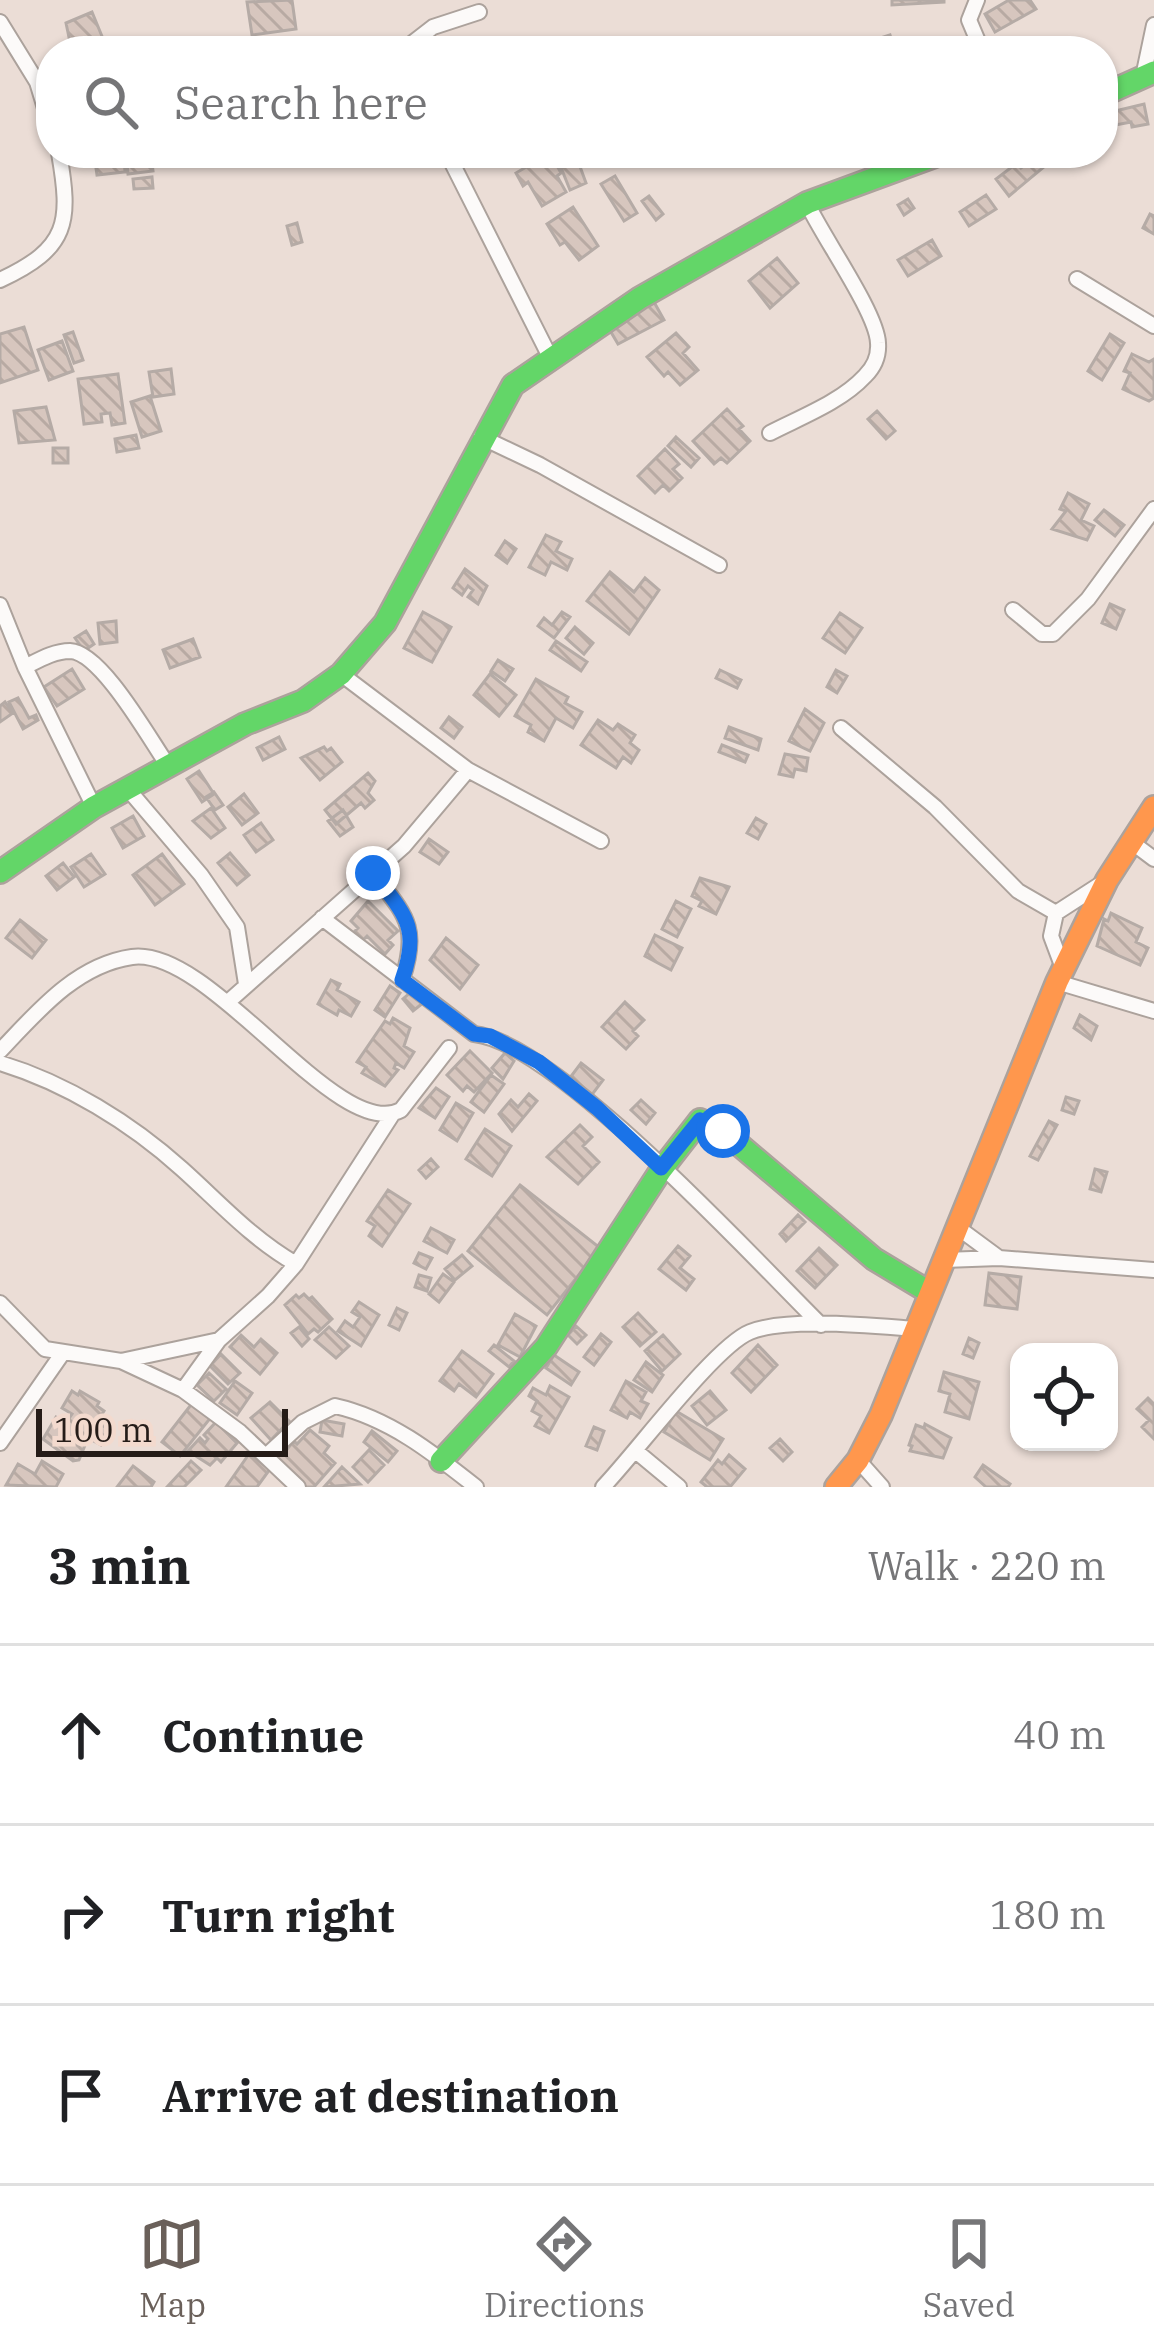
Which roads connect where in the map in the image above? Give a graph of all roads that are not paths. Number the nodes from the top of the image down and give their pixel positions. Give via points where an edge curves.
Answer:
1 (977, 0) edge
2 (479, 12) dead end
3 (0, 22) edge
4 (1154, 25) edge
5 (421, 36) edge
6 (975, 36) edge
7 (1149, 75) edge
8 (36, 80) edge
9 (1118, 88) edge
10 (61, 168) edge
11 (455, 168) edge
12 (902, 168) edge
13 (807, 203) junction
14 (1077, 279) dead end
15 (0, 280) edge
16 (1154, 326) edge
17 (550, 357) junction
18 (770, 433) dead end
19 (482, 437) junction
20 (1154, 509) edge
21 (719, 565) dead end
22 (0, 605) edge
23 (1013, 610) dead end
24 (25, 667) junction
25 (341, 674) junction
26 (841, 728) dead end
27 (167, 764) junction
28 (468, 770) junction
29 (127, 788) junction
30 (94, 807) junction
31 (1154, 807) edge
32 (601, 841) dead end
33 (1130, 841) junction
34 (1154, 860) edge
35 (0, 872) edge
36 (373, 873) junction
37 (1107, 880) junction
38 (1056, 913) junction
39 (322, 918) junction
40 (1060, 975) junction
41 (402, 980) junction
42 (246, 984) junction
43 (228, 1002) junction
44 (1154, 1011) edge
45 (449, 1048) dead end
46 (0, 1051) edge
47 (0, 1063) edge
48 (392, 1115) junction
49 (661, 1168) junction
50 (958, 1226) junction
51 (999, 1258) junction
52 (944, 1260) junction
53 (296, 1264) junction
54 (1154, 1270) edge
55 (929, 1292) junction
56 (0, 1303) edge
57 (821, 1325) junction
58 (916, 1328) junction
59 (219, 1340) junction
60 (62, 1354) junction
61 (121, 1361) junction
62 (183, 1390) junction
63 (0, 1443) edge
64 (637, 1452) junction
65 (266, 1456) junction
66 (858, 1460) junction
67 (441, 1461) junction
68 (298, 1487) edge
69 (476, 1487) edge
70 (603, 1487) edge
71 (679, 1487) edge
72 (836, 1487) edge
73 (882, 1487) edge

1 - 6 street via 968,20
2 - 5 street
3 - 8 street
4 - 7 street
7 - 9 street
10 - 15 street via 62,228 38,260
11 - 17 street
12 - 13 street
13 - 17 street
13 - 18 street via 868,314 879,340 876,362 840,396
14 - 16 street
17 - 19 street via 513,385
19 - 21 street
19 - 25 street via 386,623
20 - 23 street via 1053,634
22 - 24 street
24 - 27 street via 74,651 94,660
24 - 30 street
25 - 27 street via 303,701
25 - 28 street
26 - 38 street via 1018,891
27 - 29 street
28 - 32 street
28 - 36 street
29 - 30 street
29 - 42 street via 237,927
30 - 35 street
31 - 33 street
33 - 34 street
33 - 37 street
36 - 39 street
36 - 41 street via 410,929
37 - 38 street
37 - 40 street
38 - 40 street via 1051,936
39 - 41 street
39 - 42 street
40 - 44 street
40 - 50 street
41 - 49 street via 474,1034 539,1062
42 - 43 street
43 - 46 street via 138,956 81,976
43 - 48 street via 358,1109
45 - 48 street
47 - 53 street via 129,1128 248,1233
48 - 53 street
49 - 55 street via 700,1120 712,1123 874,1259
49 - 57 street
49 - 67 street via 558,1330
50 - 51 street
50 - 52 street
51 - 52 street
51 - 54 street
52 - 55 street
53 - 59 street
55 - 58 street
56 - 60 street via 45,1349
57 - 58 street
57 - 64 street via 745,1334
58 - 66 street
59 - 61 street
59 - 62 street
60 - 61 street
60 - 63 street
61 - 62 street
62 - 65 street
64 - 70 street
64 - 71 street
65 - 67 street via 335,1406 374,1418
65 - 68 street
66 - 72 street
66 - 73 street
67 - 69 street

